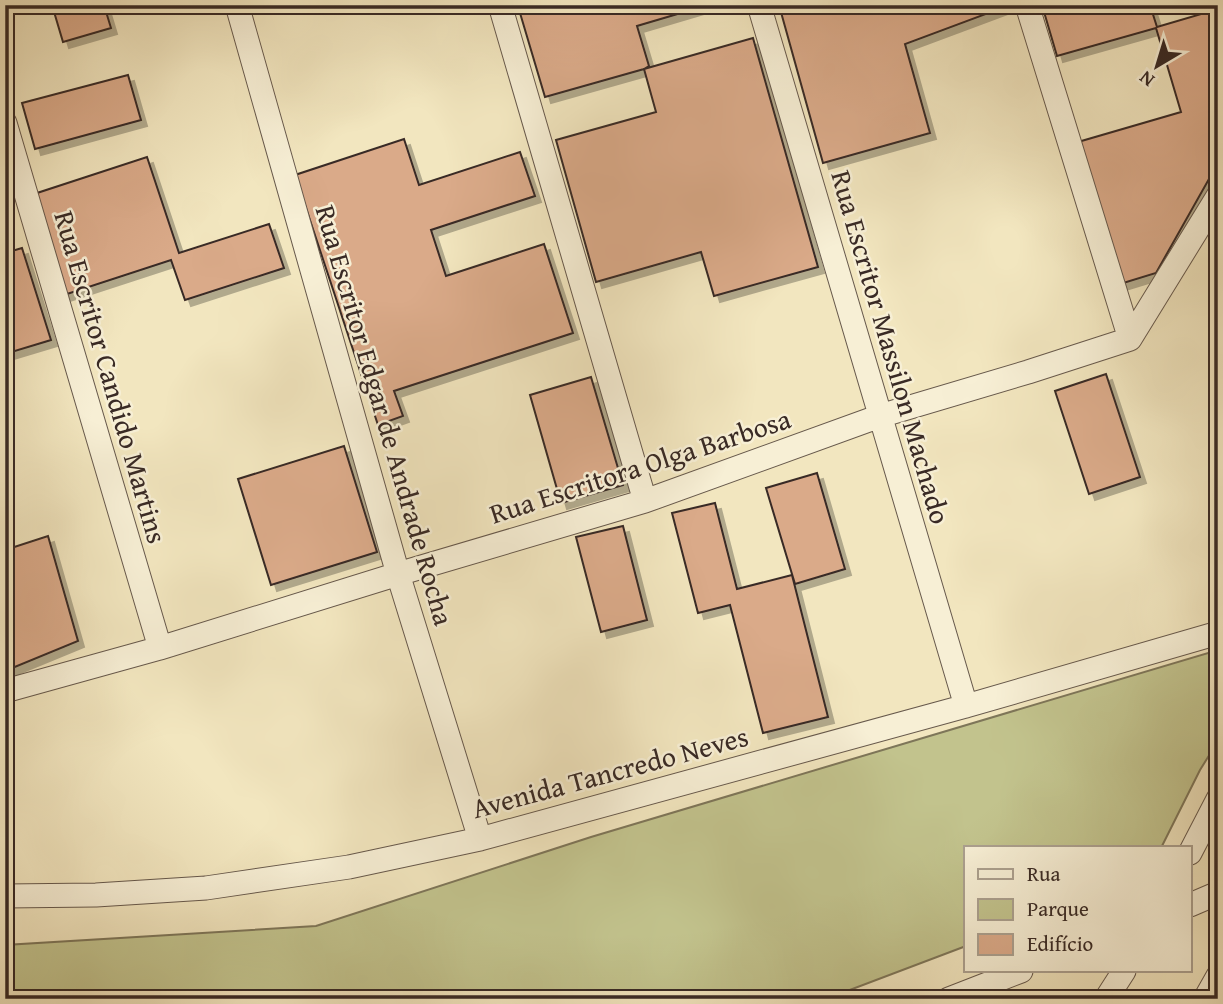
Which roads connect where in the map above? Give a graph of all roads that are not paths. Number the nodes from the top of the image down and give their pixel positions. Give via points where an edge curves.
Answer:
1 (237, 5) edge
2 (500, 5) edge
3 (759, 5) edge
4 (1027, 5) edge
5 (5, 123) edge
6 (1218, 196) edge
7 (1130, 339) junction
8 (880, 416) junction
9 (645, 501) junction
10 (398, 574) junction
11 (1218, 633) edge
12 (160, 648) junction
13 (5, 691) edge
14 (966, 706) junction
15 (1218, 799) edge
16 (480, 839) junction
17 (1192, 849) edge
18 (1218, 894) edge
19 (5, 896) edge
20 (1192, 904) edge
21 (1018, 972) edge
22 (1123, 972) edge
23 (1218, 976) edge
24 (949, 999) edge
25 (1106, 999) edge
26 (1205, 999) edge

1 - 10 street, Rua Escritor Edgar de Andrade Rocha
2 - 9 street
3 - 8 street, Rua Escritor Massilon Machado
4 - 7 street
5 - 12 street, Rua Escritor Candido Martins
6 - 7 street
7 - 8 street, Rua Escritora Olga Barbosa
8 - 9 street, Rua Escritora Olga Barbosa
8 - 14 street, Rua Escritor Massilon Machado
9 - 10 street, Rua Escritora Olga Barbosa
10 - 12 street, Rua Escritora Olga Barbosa
10 - 16 street, Rua Escritor Edgar de Andrade Rocha
11 - 14 street, Avenida Tancredo Neves
12 - 13 street, Rua Escritora Olga Barbosa
14 - 16 street, Avenida Tancredo Neves
15 - 17 street
16 - 19 street, Avenida Tancredo Neves via 349,867 206,888
18 - 20 street
21 - 24 street
22 - 25 street
23 - 26 street

